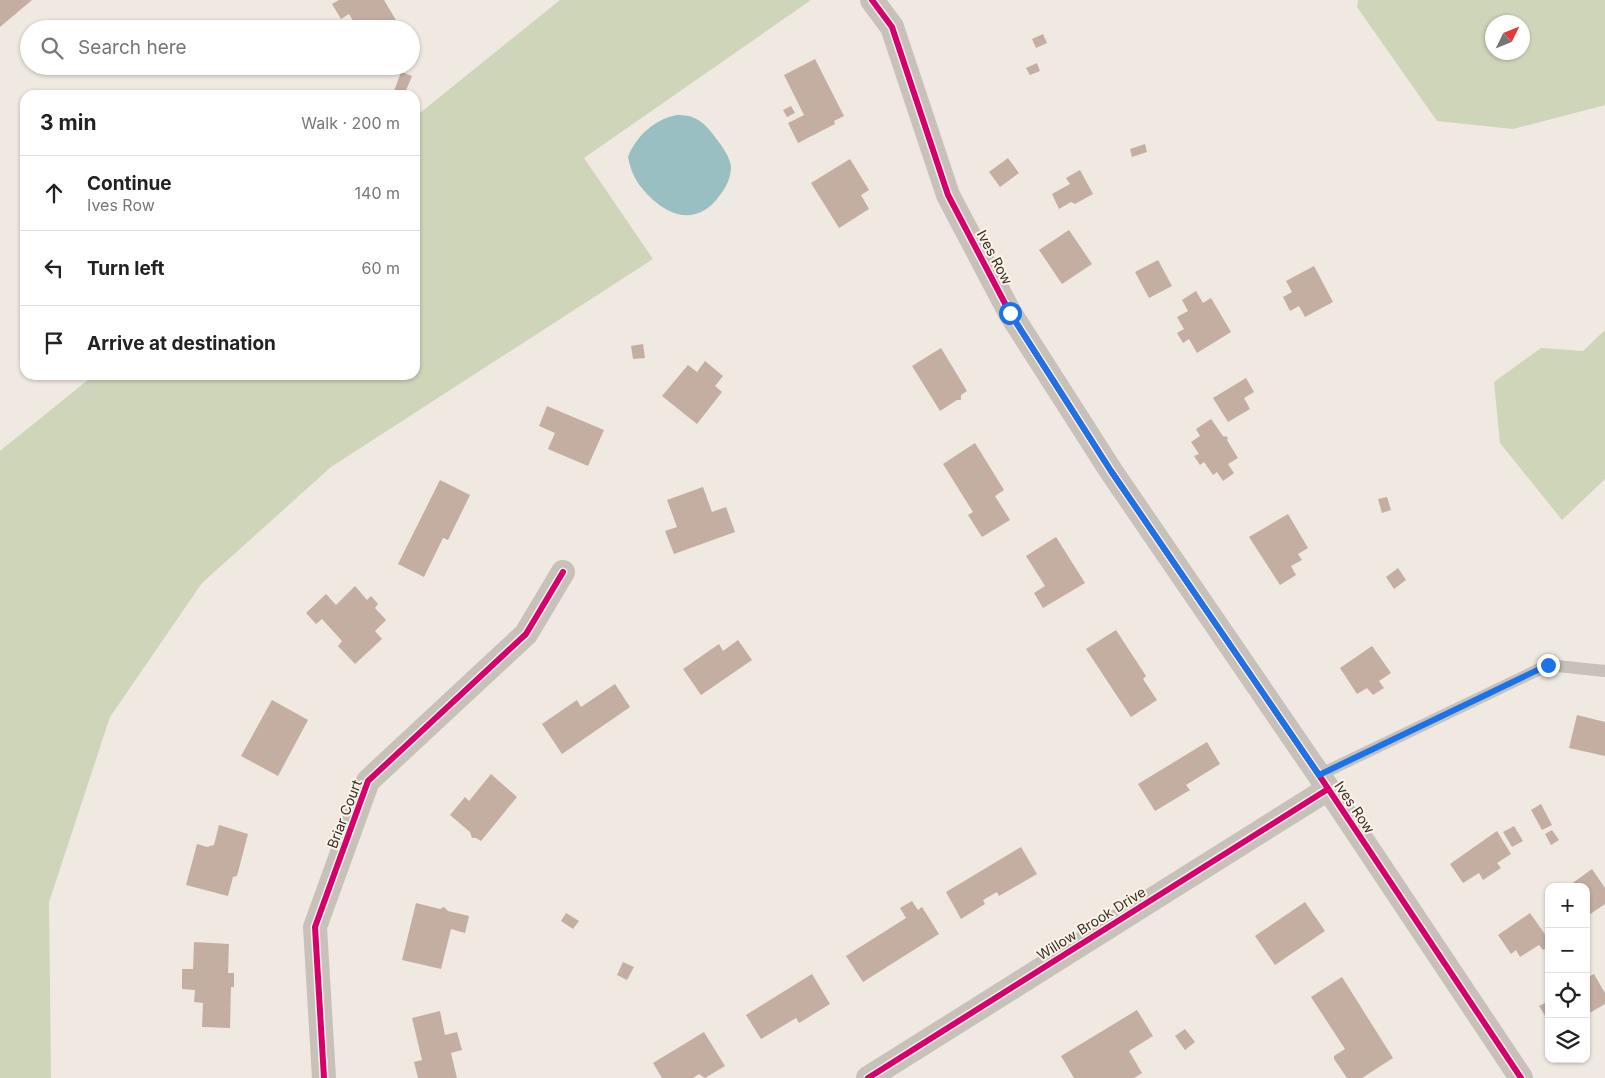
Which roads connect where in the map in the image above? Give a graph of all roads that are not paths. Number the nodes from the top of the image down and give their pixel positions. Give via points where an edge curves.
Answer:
1 (872, 0) edge
2 (563, 572) dead end
3 (1605, 671) edge
4 (1324, 782) junction
5 (324, 1078) edge
6 (868, 1078) edge
7 (1521, 1078) edge

1 - 4 street, Ives Row via 892,27 948,195 1010,313 1111,471
2 - 5 street, Briar Court via 526,634 368,781 315,927
3 - 4 lane via 1548,665
4 - 6 street, Willow Brook Drive
4 - 7 street, Ives Row

